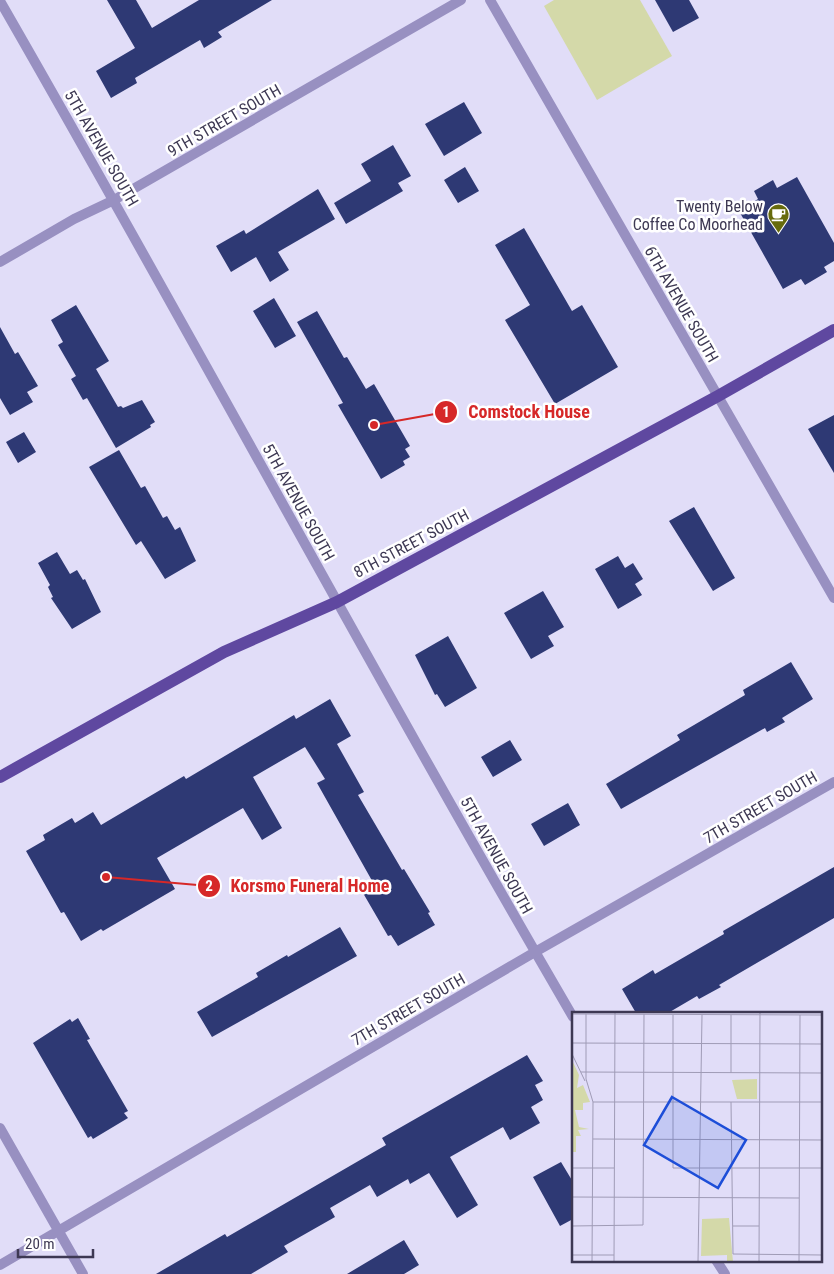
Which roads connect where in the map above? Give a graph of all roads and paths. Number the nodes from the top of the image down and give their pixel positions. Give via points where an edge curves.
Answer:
1 (461, 0) edge
2 (490, 0) edge
3 (0, 2) edge
4 (114, 200) junction
5 (0, 262) edge
6 (834, 330) edge
7 (718, 396) junction
8 (834, 598) edge
9 (337, 602) junction
10 (0, 777) edge
11 (834, 782) edge
12 (535, 952) junction
13 (572, 1015) edge
14 (0, 1128) edge
15 (59, 1232) junction
16 (717, 1262) edge
17 (0, 1265) edge
18 (83, 1274) edge
19 (725, 1274) edge

1 - 4 street, 9TH STREET SOUTH
2 - 7 street, 6TH AVENUE SOUTH
3 - 4 street, 5TH AVENUE SOUTH
4 - 5 street, 9TH STREET SOUTH
4 - 9 street, 5TH AVENUE SOUTH
6 - 7 main road, 8TH STREET SOUTH
7 - 8 street, 6TH AVENUE SOUTH
7 - 9 main road, 8TH STREET SOUTH
9 - 10 main road, 8TH STREET SOUTH via 224,652
9 - 12 street, 5TH AVENUE SOUTH
11 - 12 street, 7TH STREET SOUTH
12 - 13 street, 5TH AVENUE SOUTH
12 - 15 street, 7TH STREET SOUTH
14 - 15 street
15 - 17 street, 7TH STREET SOUTH
15 - 18 street
16 - 19 street

